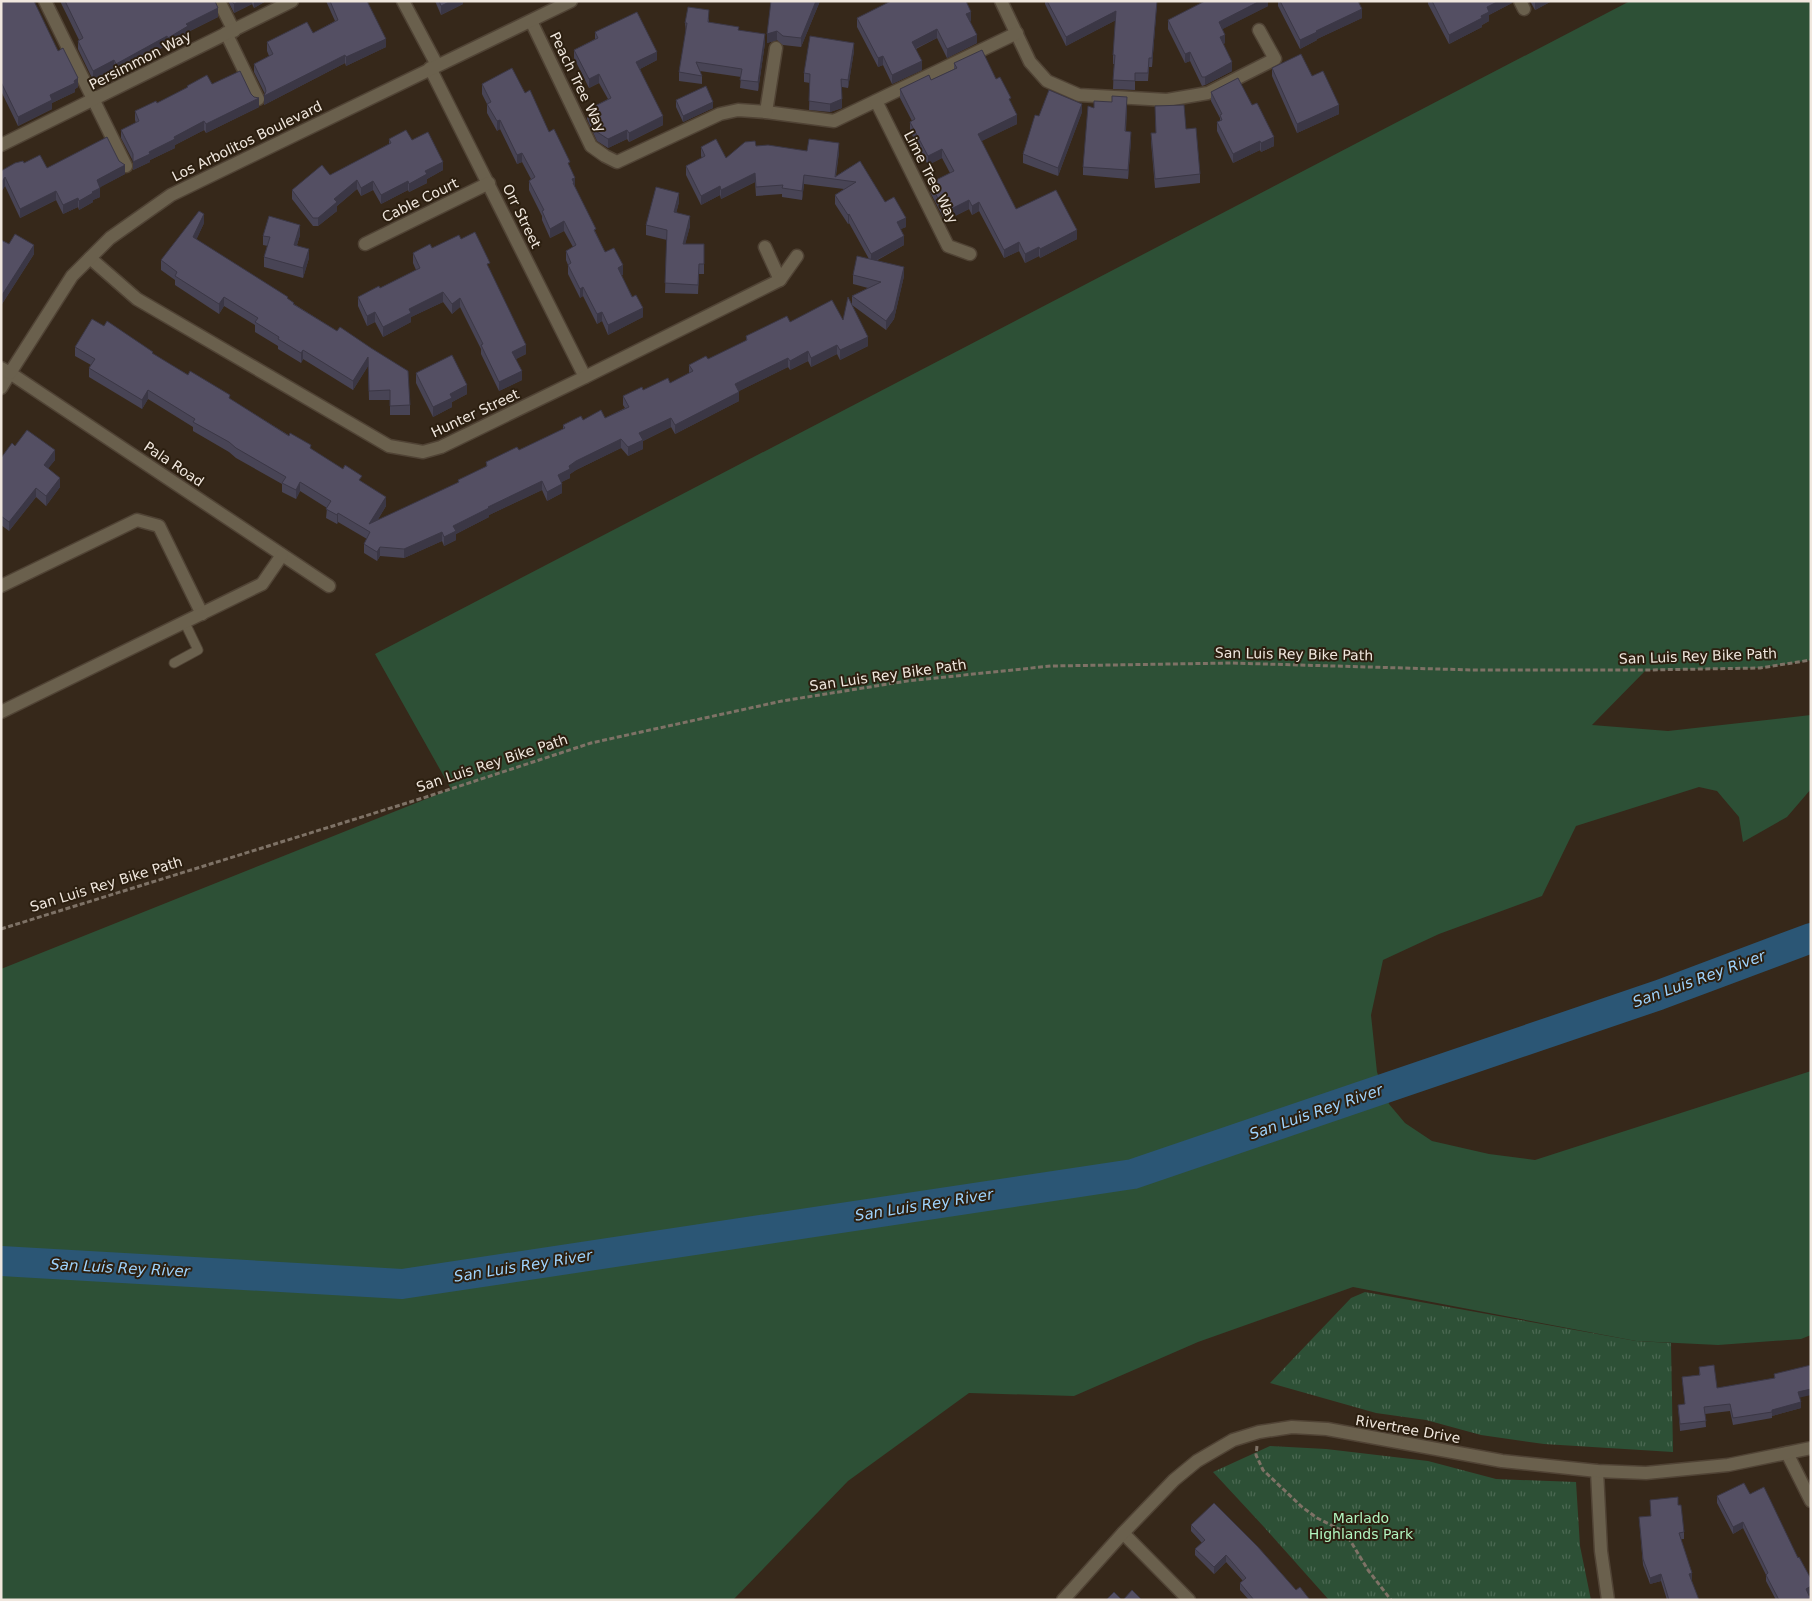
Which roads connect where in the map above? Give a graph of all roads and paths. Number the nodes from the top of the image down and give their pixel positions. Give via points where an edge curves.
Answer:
1 (45, 1) edge
2 (220, 1) edge
3 (292, 1) edge
4 (403, 1) edge
5 (571, 1) edge
6 (1001, 1) edge
7 (553, 6) edge
8 (531, 21) junction
9 (1259, 30) dead end
10 (230, 32) junction
11 (1017, 33) junction
12 (776, 48) dead end
13 (434, 67) junction
14 (258, 99) edge
15 (94, 100) junction
16 (876, 101) junction
17 (766, 112) junction
18 (1, 145) edge
19 (126, 166) edge
20 (488, 182) junction
21 (365, 244) dead end
22 (765, 246) dead end
23 (970, 254) dead end
24 (797, 256) dead end
25 (90, 258) junction
26 (780, 280) junction
27 (6, 370) edge
28 (585, 377) junction
29 (1, 388) edge
30 (282, 555) junction
31 (1, 586) edge
32 (329, 586) dead end
33 (202, 614) junction
34 (185, 623) junction
35 (1811, 660) edge
36 (174, 663) dead end
37 (1, 712) edge
38 (1, 929) edge
39 (1259, 1432) junction
40 (1811, 1448) edge
41 (1787, 1453) junction
42 (1597, 1471) junction
43 (1811, 1501) edge
44 (1123, 1533) junction
45 (1063, 1600) edge
46 (1189, 1600) edge
47 (1391, 1600) edge
48 (1608, 1600) edge

1 - 15 street
2 - 10 street
3 - 10 street, Persimmon Way
4 - 13 street, Orr Street
5 - 7 street, Los Arbolitos Boulevard
6 - 11 street
7 - 8 street, Los Arbolitos Boulevard
8 - 13 street, Los Arbolitos Boulevard
8 - 17 street, Peach Tree Way via 592,146 617,162 720,114 738,110
9 - 11 street via 1275,59 1208,93 1167,100 1078,95 1047,81 1030,62
10 - 14 street
10 - 15 street, Persimmon Way
11 - 16 street, Peach Tree Way
12 - 17 street
13 - 20 street, Orr Street
13 - 25 street, Los Arbolitos Boulevard via 171,194 110,238
15 - 18 street, Persimmon Way
15 - 19 street
16 - 17 street, Peach Tree Way via 834,120
16 - 23 street, Lime Tree Way via 948,246
20 - 21 street, Cable Court
20 - 28 street, Orr Street
22 - 26 street
24 - 26 street, Hunter Street
25 - 27 street, Los Arbolitos Boulevard via 72,276
25 - 28 street, Hunter Street via 137,298 389,446 423,452 441,447
26 - 28 street, Hunter Street
27 - 29 street, Los Arbolitos Boulevard
27 - 30 street, Pala Road
30 - 32 street, Pala Road
30 - 33 street via 262,584
31 - 33 street via 137,520 159,526
33 - 34 street
34 - 36 lane via 198,650
34 - 37 street
35 - 38 path, San Luis Rey Bike Path via 1760,668 1646,670 1472,670 1231,663 1051,666 907,681 782,701 591,743
39 - 42 street, Rivertree Drive via 1292,1427 1327,1429 1502,1461
39 - 44 street, Rivertree Drive via 1233,1440 1197,1461
39 - 47 path via 1256,1455 1263,1470 1302,1507 1345,1532
40 - 41 street, Rivertree Drive
41 - 42 street, Rivertree Drive via 1728,1465 1646,1473
41 - 43 street
42 - 48 street via 1601,1551
44 - 45 street, Rivertree Drive
44 - 46 street

